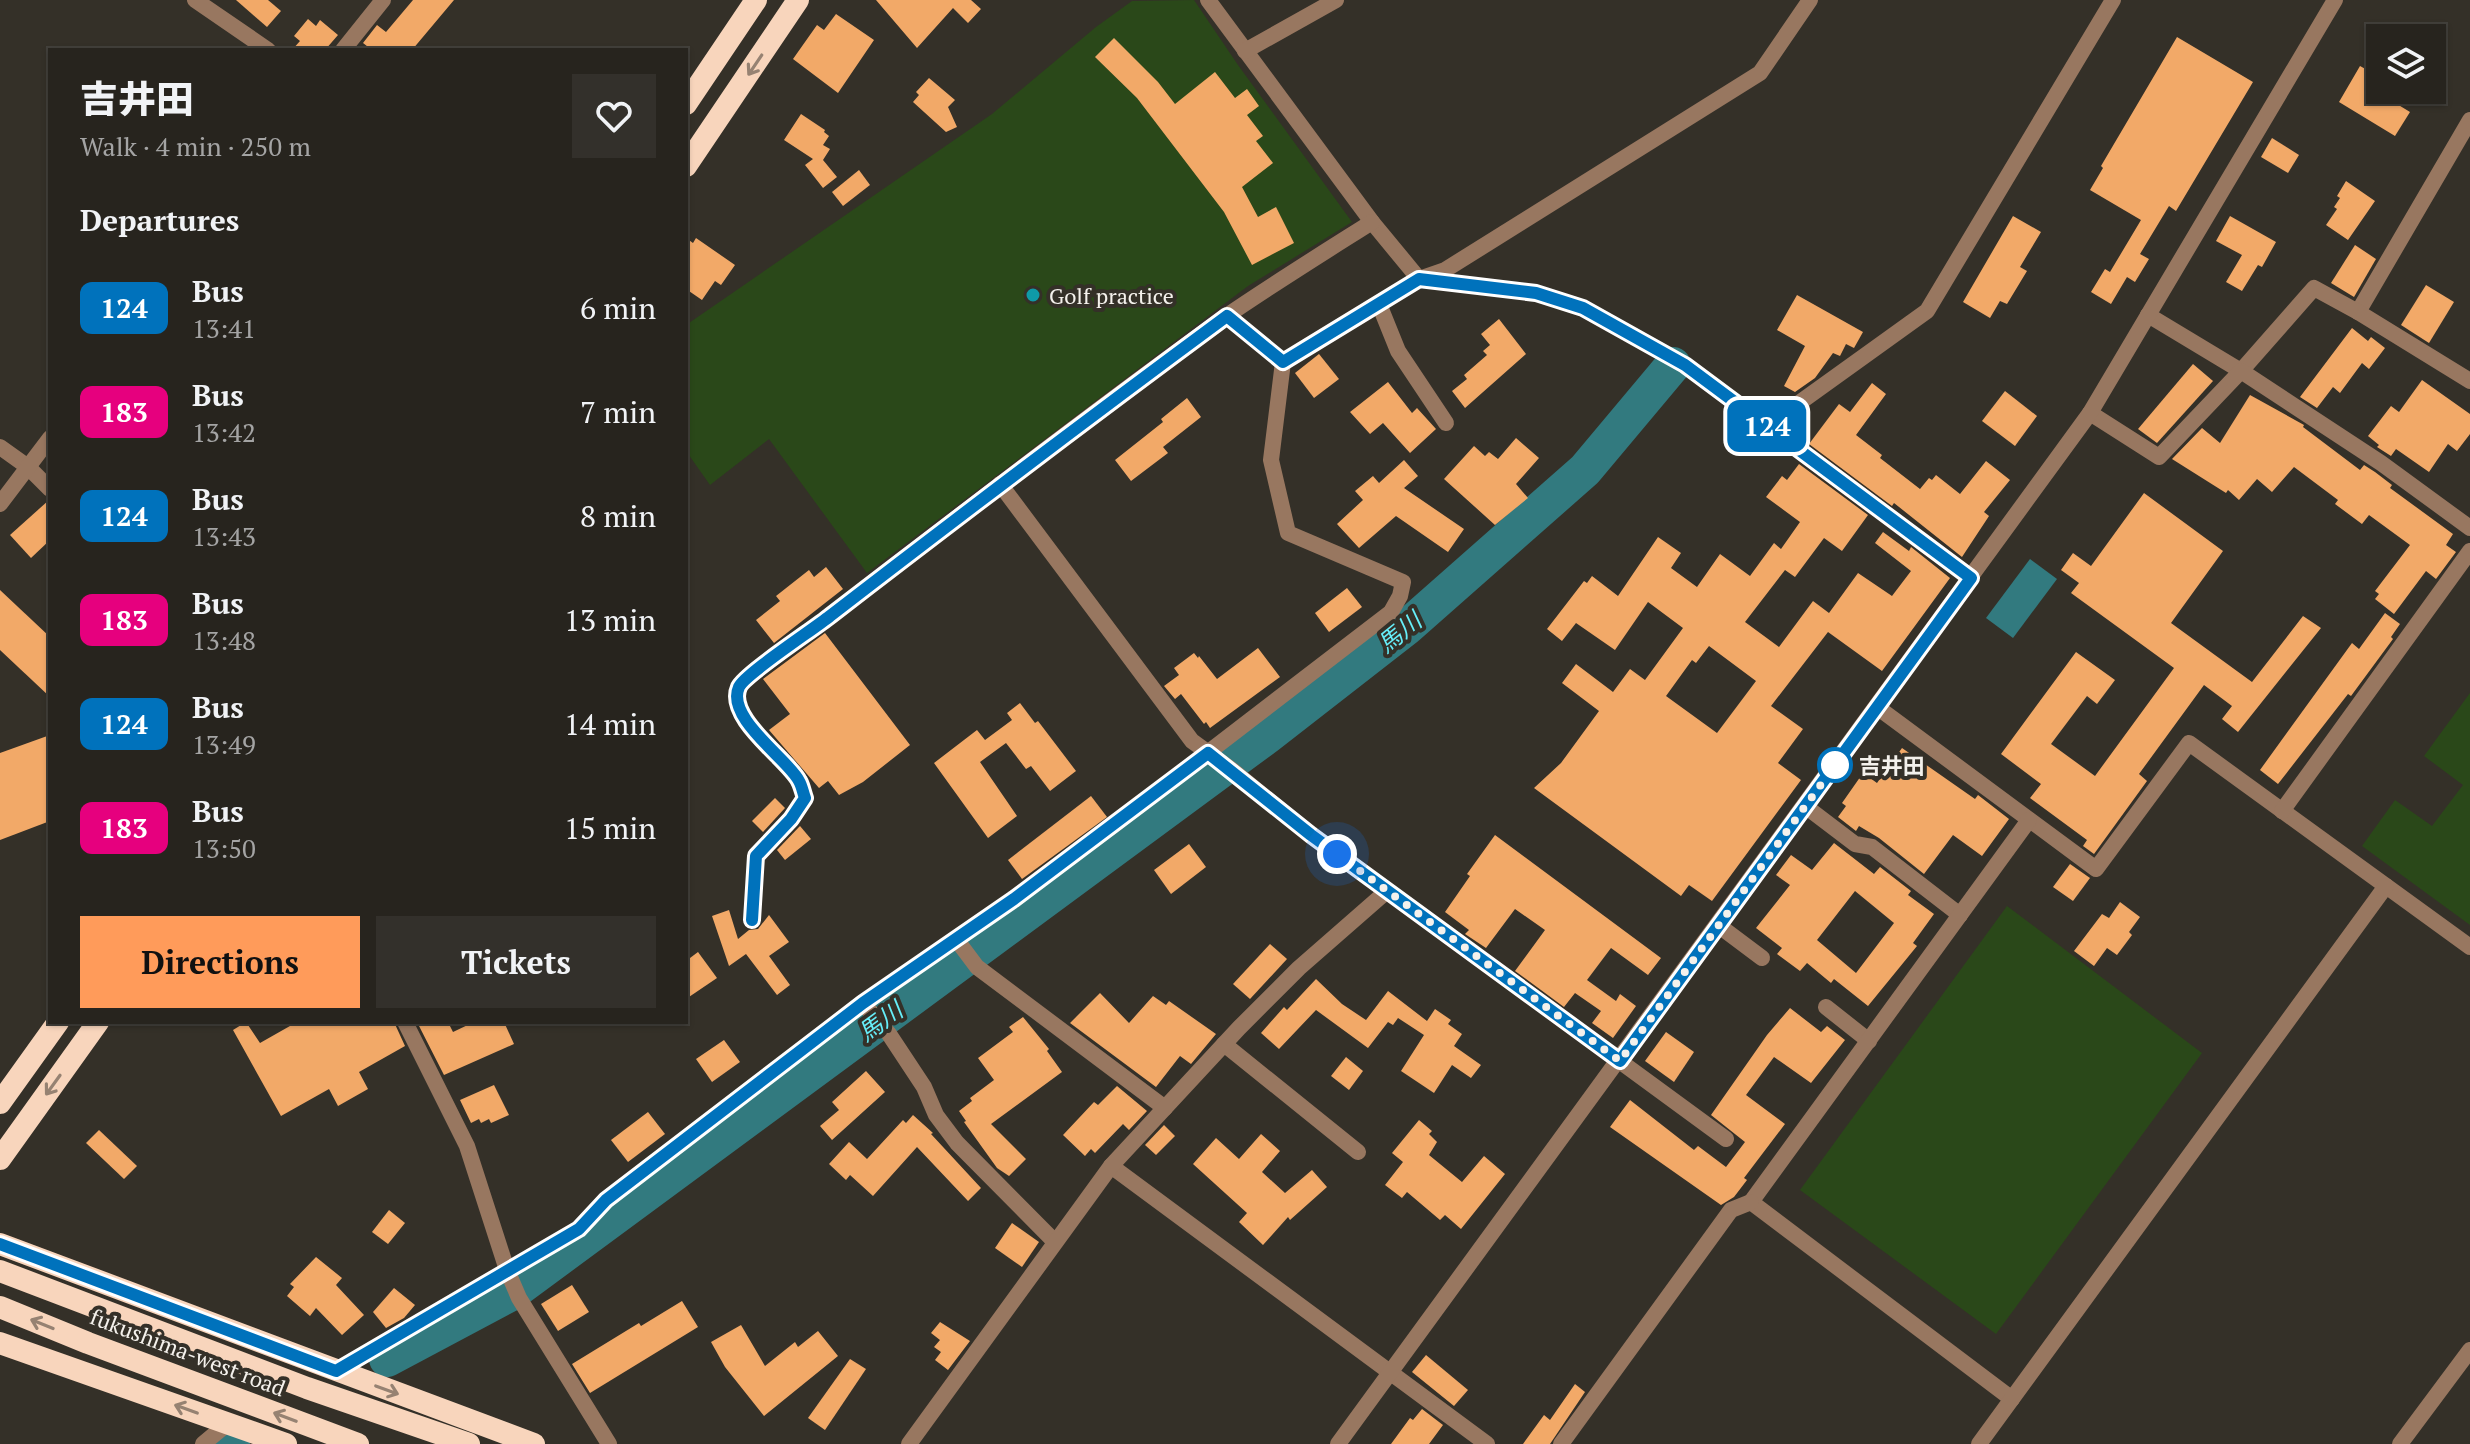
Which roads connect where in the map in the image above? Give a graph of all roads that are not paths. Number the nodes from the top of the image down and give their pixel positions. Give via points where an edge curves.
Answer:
1 (195, 0) edge
2 (383, 0) edge
3 (798, 0) edge
4 (1208, 0) edge
5 (1336, 0) edge
6 (1810, 0) edge
7 (2113, 0) edge
8 (2335, 0) edge
9 (755, 1) edge
10 (265, 48) edge
11 (345, 48) edge
12 (1245, 51) junction
13 (688, 101) edge
14 (2470, 120) edge
15 (688, 163) edge
16 (1372, 222) junction
17 (1419, 279) junction
18 (1379, 304) junction
19 (2358, 312) junction
20 (2148, 315) junction
21 (1227, 316) junction
22 (1283, 362) junction
23 (2241, 371) junction
24 (2470, 381) edge
25 (2090, 413) junction
26 (1446, 423) dead end
27 (1767, 426) junction
28 (48, 441) edge
29 (0, 447) edge
30 (28, 467) junction
31 (1000, 484) junction
32 (48, 487) edge
33 (0, 504) edge
34 (2470, 528) edge
35 (2470, 551) edge
36 (1971, 578) junction
37 (1877, 707) junction
38 (1211, 756) junction
39 (1805, 806) junction
40 (2282, 811) junction
41 (2029, 820) junction
42 (2386, 886) junction
43 (1387, 891) junction
44 (1960, 915) junction
45 (752, 920) dead end
46 (1718, 925) junction
47 (960, 945) junction
48 (2470, 947) edge
49 (1762, 958) dead end
50 (867, 1007) junction
51 (1826, 1007) dead end
52 (57, 1024) edge
53 (97, 1024) edge
54 (406, 1024) edge
55 (1869, 1041) junction
56 (1224, 1044) junction
57 (1620, 1061) junction
58 (0, 1103) edge
59 (1165, 1108) junction
60 (1726, 1139) dead end
61 (1358, 1152) dead end
62 (0, 1159) edge
63 (1111, 1166) junction
64 (1751, 1202) junction
65 (1055, 1242) junction
66 (0, 1244) edge
67 (1, 1271) edge
68 (510, 1276) junction
69 (0, 1307) edge
70 (0, 1343) edge
71 (2470, 1350) edge
72 (336, 1371) junction
73 (1390, 1374) junction
74 (2012, 1399) junction
75 (227, 1424) junction
76 (203, 1444) edge
77 (286, 1444) edge
78 (358, 1444) edge
79 (469, 1444) edge
80 (534, 1444) edge
81 (609, 1444) edge
82 (909, 1444) edge
83 (1338, 1444) edge
84 (1487, 1444) edge
85 (1561, 1444) edge
86 (1979, 1444) edge
87 (2400, 1444) edge

1 - 10 street
2 - 11 street
3 -> 15 highway
4 - 12 street
5 - 12 street
6 - 17 street via 1760,73 1445,270
7 - 27 street via 1927,311
8 - 20 street
9 - 13 highway
12 - 16 street
14 - 19 street
16 - 17 street
16 - 21 street
17 - 18 street
17 - 27 street via 1536,293 1583,308 1685,365
18 - 22 street
18 - 26 street via 1398,351
19 - 23 street via 2314,288
19 - 24 street
20 - 23 street
20 - 25 street
21 - 22 street
21 - 31 street
22 - 38 street via 1271,460 1288,533 1403,582 1391,612
23 - 25 street via 2159,457
23 - 34 street
25 - 36 street
27 - 36 street
28 - 30 street
29 - 30 street
30 - 32 street
30 - 33 street
31 - 38 street via 1192,741
31 - 45 street via 739,688 745,716 799,779 805,798 756,856
35 - 40 street
36 - 37 street
37 - 39 street
37 - 41 street
38 - 43 street
38 - 47 street via 1039,880
39 - 44 street via 1855,844 1872,847
39 - 46 street
40 - 41 street via 2189,743 2096,869
40 - 42 street
41 - 44 street
42 - 48 street
42 - 74 street
43 - 56 street via 1299,968
43 - 57 street
44 - 55 street
46 - 49 street
46 - 57 street
47 - 50 street
47 - 59 street via 977,967
50 - 65 street via 957,1143
50 - 68 street
51 - 55 street
52 - 58 highway
53 -> 62 highway
54 - 68 street via 467,1146
55 - 64 street
56 - 59 street
56 - 61 street
57 - 60 street
57 - 73 street
59 - 63 street
63 - 65 street
63 - 73 street
64 - 74 street
64 - 85 street via 1731,1210
65 - 82 street
66 - 72 highway
67 - 79 highway, fukushima-west road
68 - 72 street
68 - 81 street
78 -> 69 highway, fukushima-west road
75 -> 70 highway
71 - 87 street
72 -> 80 highway
73 - 83 street
73 - 84 street
74 - 86 street
75 - 76 street
75 - 77 highway

